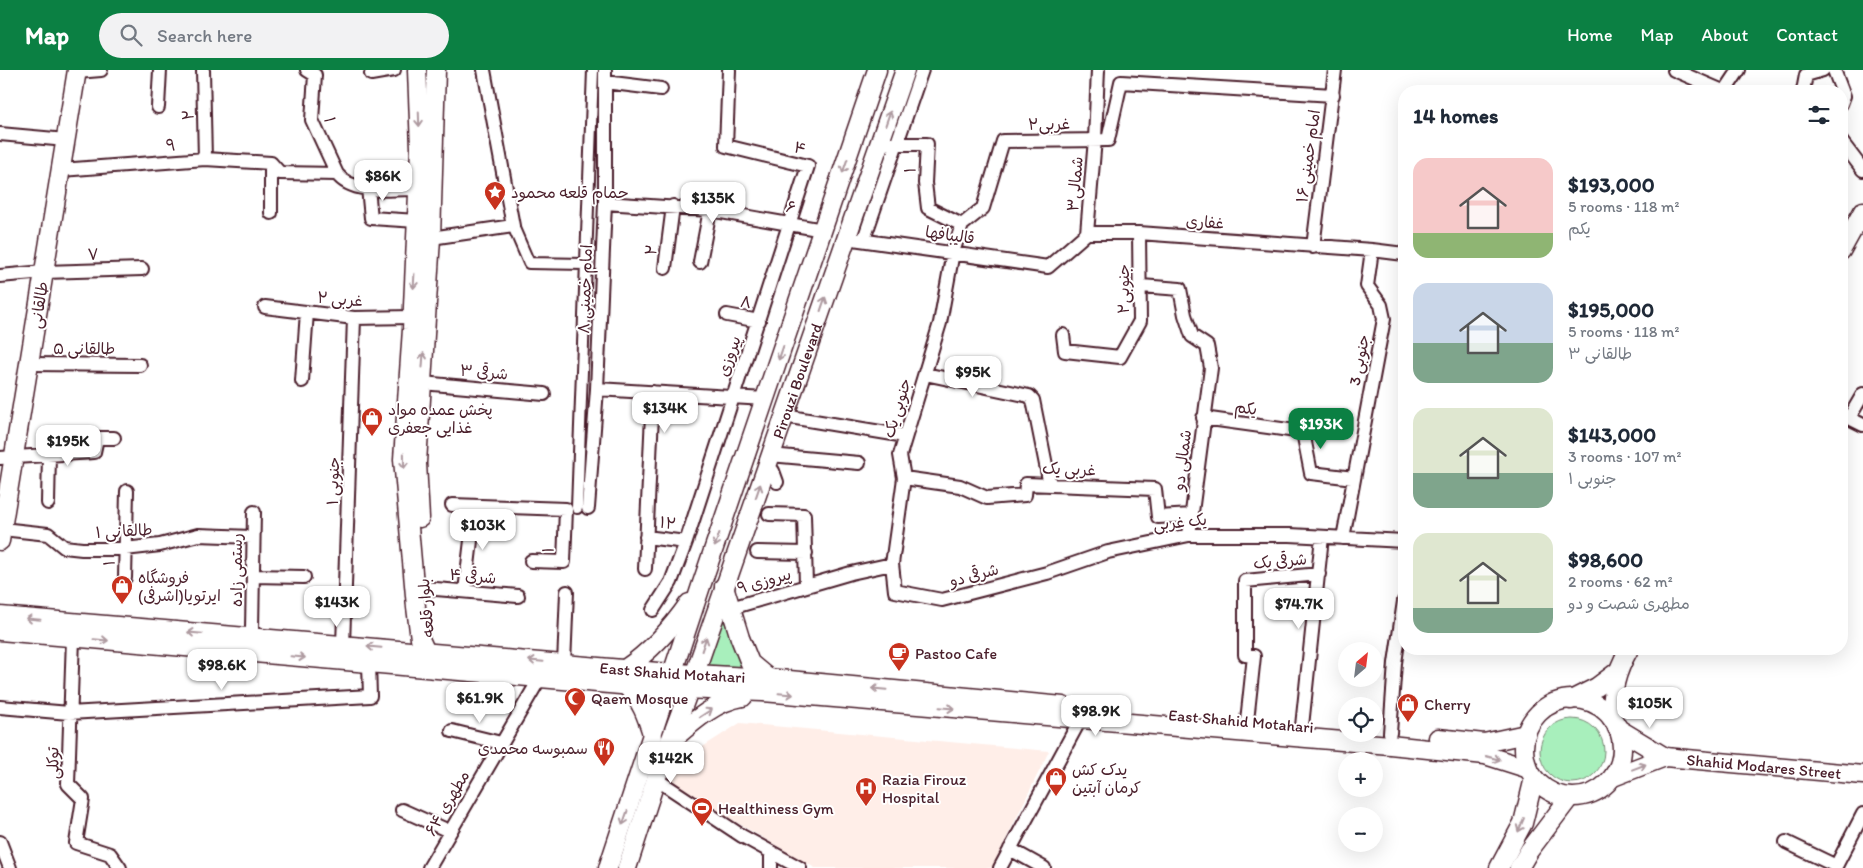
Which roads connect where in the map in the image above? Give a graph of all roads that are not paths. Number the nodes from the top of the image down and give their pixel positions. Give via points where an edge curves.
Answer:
1 (101, 70) edge
2 (160, 70) edge
3 (203, 70) edge
4 (307, 70) edge
5 (394, 70) edge
6 (417, 70) edge
7 (436, 70) edge
8 (484, 70) edge
9 (593, 70) edge
10 (729, 70) edge
11 (877, 70) edge
12 (905, 70) edge
13 (922, 70) edge
14 (1098, 70) edge
15 (1335, 70) edge
16 (1674, 70) edge
17 (1739, 70) edge
18 (1824, 70) edge
19 (1834, 70) edge
20 (77, 71) edge
21 (371, 74) dead end
22 (605, 76) edge
23 (1710, 85) edge
24 (1728, 85) edge
25 (1804, 85) edge
26 (1840, 85) edge
27 (662, 89) dead end
28 (1333, 95) junction
29 (158, 107) dead end
30 (0, 134) edge
31 (1095, 139) junction
32 (66, 140) junction
33 (888, 144) junction
34 (1848, 150) edge
35 (205, 159) junction
36 (271, 164) junction
37 (61, 170) junction
38 (1863, 170) edge
39 (337, 174) junction
40 (368, 188) junction
41 (418, 189) junction
42 (604, 203) junction
43 (673, 206) junction
44 (710, 210) junction
45 (1863, 211) edge
46 (271, 213) dead end
47 (417, 220) junction
48 (790, 223) junction
49 (962, 225) junction
50 (513, 226) junction
51 (823, 230) junction
52 (1087, 233) junction
53 (1139, 233) junction
54 (431, 238) junction
55 (846, 238) junction
56 (1848, 238) edge
57 (864, 239) junction
58 (1313, 247) junction
59 (1372, 250) junction
60 (953, 252) junction
61 (1398, 253) edge
62 (700, 262) dead end
63 (585, 264) junction
64 (665, 268) dead end
65 (142, 269) dead end
66 (44, 272) junction
67 (0, 276) edge
68 (1141, 286) junction
69 (265, 307) dead end
70 (307, 312) junction
71 (727, 315) dead end
72 (412, 317) junction
73 (354, 318) junction
74 (759, 321) junction
75 (1063, 335) dead end
76 (29, 364) junction
77 (140, 365) dead end
78 (925, 374) junction
79 (302, 381) dead end
80 (422, 383) junction
81 (597, 389) junction
82 (654, 392) junction
83 (544, 394) dead end
84 (1863, 394) edge
85 (732, 397) junction
86 (765, 399) junction
87 (1848, 412) edge
88 (784, 416) junction
89 (1203, 418) junction
90 (1848, 418) edge
91 (1863, 425) edge
92 (905, 436) junction
93 (114, 438) dead end
94 (49, 454) junction
95 (7, 458) edge
96 (768, 462) junction
97 (859, 462) dead end
98 (904, 478) junction
99 (1354, 478) junction
100 (777, 482) dead end
101 (1050, 485) junction
102 (126, 492) dead end
103 (48, 503) dead end
104 (452, 505) dead end
105 (475, 506) junction
106 (577, 508) junction
107 (254, 512) dead end
108 (768, 514) dead end
109 (1192, 515) junction
110 (1, 535) edge
111 (1189, 535) junction
112 (252, 537) junction
113 (646, 537) junction
114 (1322, 537) junction
115 (1343, 538) junction
116 (1398, 541) edge
117 (686, 542) junction
118 (125, 549) junction
119 (757, 552) dead end
120 (806, 553) junction
121 (531, 561) dead end
122 (645, 569) dead end
123 (892, 570) junction
124 (1047, 573) joint
125 (1319, 574) junction
126 (254, 576) junction
127 (304, 577) dead end
128 (124, 578) dead end
129 (703, 580) junction
130 (725, 583) junction
131 (806, 586) junction
132 (424, 588) junction
133 (465, 591) junction
134 (567, 592) dead end
135 (518, 596) dead end
136 (731, 608) junction
137 (653, 610) dead end
138 (0, 616) edge
139 (252, 629) dead end
140 (0, 631) edge
141 (73, 638) junction
142 (1398, 642) edge
143 (343, 645) junction
144 (426, 652) junction
145 (1626, 655) edge
146 (369, 663) junction
147 (564, 664) junction
148 (1617, 672) junction
149 (695, 673) junction
150 (625, 677) junction
151 (540, 678) junction
152 (670, 680) junction
153 (766, 685) junction
154 (689, 690) junction
155 (1571, 700) junction
156 (0, 707) edge
157 (69, 714) junction
158 (1080, 720) junction
159 (1247, 721) junction
160 (1615, 724) junction
161 (1302, 726) junction
162 (1383, 728) edge
163 (1338, 729) edge
164 (452, 731) dead end
165 (1383, 733) edge
166 (1526, 734) junction
167 (661, 740) junction
168 (501, 743) junction
169 (1665, 757) junction
170 (1531, 773) junction
171 (1863, 775) edge
172 (1612, 777) junction
173 (656, 778) junction
174 (1570, 797) junction
175 (402, 810) dead end
176 (1863, 814) edge
177 (450, 831) junction
178 (0, 842) edge
179 (1786, 842) dead end
180 (1010, 849) junction
181 (771, 852) junction
182 (1836, 867) edge
183 (10, 868) edge
184 (120, 868) edge
185 (429, 868) edge
186 (608, 868) edge
187 (627, 868) edge
188 (771, 868) edge
189 (800, 868) edge
190 (1000, 868) edge
191 (1044, 868) edge
192 (1499, 868) edge
193 (1519, 868) edge

1 - 20 street
2 - 29 street
3 - 35 street, ۲
4 - 39 street, ۱ via 315,75 312,120
5 - 21 street
6 -> 41 main road, بلوار قلعه
7 - 54 main road, بلوار قلعه
8 - 50 street
9 - 63 street
10 - 48 street, ۴ via 726,146 808,166
11 -> 51 main road, Pirouzi Boulevard
33 -> 12 main road, Pirouzi Boulevard
13 - 33 street
14 - 31 street, شمالی۳
15 - 28 street, امام خمینی ۱۶
16 - 23 street
17 - 24 street
18 - 25 street via 1806,75
19 - 26 street
20 - 32 main road, طالقانی
22 - 27 street
22 - 42 street, امام خمینی ۸
28 - 31 street via 1121,82 1108,140
28 - 58 street, امام خمینی ۱۶
30 - 32 street
31 - 49 street, غربی۲ via 1002,141 983,208
31 - 52 street, شمالی۳
32 - 37 main road, طالقانی
33 - 49 street, ۱ via 927,144 925,183 928,208
33 - 55 main road, Pirouzi Boulevard
33 - 57 street
34 - 38 street
35 - 36 street, ۹
35 - 37 street, ۹
36 - 39 street via 280,173
36 - 46 street
37 - 66 main road, طالقانی
39 - 40 street via 343,182
40 - 41 street
40 - 47 street via 371,218
41 - 47 main road, بلوار قلعه
42 - 43 street, ۶
42 - 81 street, امام خمینی ۸
43 - 44 street, ۶
43 - 64 street, ۲
44 - 48 street, ۶
44 - 62 street
45 - 56 main road
47 -> 72 main road, بلوار قلعه
48 - 51 street, ۶
48 - 74 street, پیروزی
49 - 60 street, جنوبی یک
50 - 54 street
50 - 63 street via 530,263
51 -> 86 main road, Pirouzi Boulevard
52 - 53 street, غفاری
52 - 60 street, قالیبافها via 1048,266
53 - 58 street, غفاری
53 - 68 street, جنوبی۲
80 -> 54 main road, بلوار قلعه
55 - 57 street, قالیبافها
88 -> 55 main road, Pirouzi Boulevard
57 - 60 street, قالیبافها
58 - 59 street, غفاری
59 - 61 street, غفاری
59 - 99 street, جنوبی 3 via 1367,286 1381,305 1384,319
60 - 78 street, جنوبی یک via 940,323
63 - 106 street
65 - 66 street, ۷
66 - 67 street
66 - 76 main road, طالقانی
68 - 75 street, جنوبی۲ via 1140,321 1120,357 1065,351
68 - 89 street, شمالی دو via 1180,289 1192,336 1208,346 1211,368
69 - 70 street, ۲ غربی
70 - 73 street, ۲ غربی
70 - 79 street
71 - 74 street, ۸
72 - 73 street, ۲ غربی
72 -> 144 main road, بلوار قلعه via 403,460 417,615 420,639
73 - 143 street, ۱ جنوبی
74 - 85 street, پیروزی
76 - 77 street, طالقانی ۵
76 - 95 main road, طالقانی
78 - 92 street, جنوبی یک
78 - 101 street via 1029,396 1033,400
80 - 83 street, ۳ شرقی
80 - 132 main road, بلوار قلعه via 417,463
81 - 82 street
81 - 106 street, امام خمینی ۸
82 - 85 street
82 - 113 street
84 - 87 street
85 - 86 street
85 - 117 street, پیروزی
86 -> 129 main road, Pirouzi Boulevard
88 - 92 street
88 - 96 main road, Pirouzi Boulevard
89 - 99 street, یکم via 1303,432 1311,473
89 - 109 street, شمالی دو
90 - 91 street
92 - 98 street, جنوبی یک via 900,455
93 - 94 street via 97,438 94,452
94 - 95 street
94 - 103 street
95 - 110 main road, طالقانی
96 - 97 street
96 - 100 street
130 -> 96 main road, Pirouzi Boulevard
98 - 101 street, غربی یک via 960,486 987,498 1025,495 1026,484
98 - 123 street, جنوبی یک
99 - 115 street, جنوبی 3
101 - 109 street, غربی یک via 1155,489 1158,516
102 - 118 street
104 - 105 street
105 - 106 street
105 - 133 street
106 - 121 street, ۱ via 564,562
107 - 112 street, رستمی زاده
108 - 120 street via 804,515
109 - 111 street, شمالی دو
110 - 118 street, طالقانی ۱ via 48,534 64,548
111 - 114 street, یک غربی
111 - 124 street, یک غربی via 1108,552
112 - 118 street, طالقانی ۱ via 198,535 160,545
112 - 126 street, رستمی زاده
113 - 117 street, ۱۲
113 - 122 street
114 - 115 street, یک غربی
114 - 125 street
115 - 116 street, یک غربی
117 - 137 street, پیروزی via 671,582
118 - 128 street, ۱
119 - 120 street
120 - 131 street
123 - 124 street, شرقی دو via 895,591 942,600
123 - 131 street
125 - 159 street, شرقی یک via 1245,581 1245,655 1254,656
125 - 161 street
126 - 127 street
126 - 139 street, رستمی زاده
129 - 130 main road
129 - 150 main road via 676,623
129 - 152 main road, Pirouzi Boulevard
130 - 136 main road
149 -> 130 main road, Pirouzi Boulevard
131 - 136 street, پیروزی ۹
132 - 133 street, شرقی ۴
132 - 144 main road, بلوار قلعه via 432,640
133 - 135 street, شرقی ۴
134 - 147 street
136 - 153 main road via 750,663
143 -> 138 main road, East Shahid Motahari
140 - 141 main road
141 -> 146 main road
141 - 157 street
142 - 162 street
144 -> 143 main road, East Shahid Motahari
147 -> 144 main road, East Shahid Motahari
145 - 148 main road
146 - 151 main road
146 - 157 street via 370,696
147 - 150 main road, East Shahid Motahari
148 - 155 main road
148 - 160 main road via 1612,698
149 - 152 main road, East Shahid Motahari
149 - 153 main road, East Shahid Motahari
149 - 154 main road, Pirouzi Boulevard
150 - 151 main road
150 - 152 main road, East Shahid Motahari
150 - 167 main road
151 - 168 street, مطهری ۶۴
152 - 154 main road, East Shahid Motahari
152 - 167 main road, Pirouzi Boulevard
153 - 154 main road, East Shahid Motahari
153 -> 158 main road, East Shahid Motahari
159 -> 153 main road, East Shahid Motahari
167 -> 153 main road via 725,700
154 - 167 main road, Pirouzi Boulevard
155 - 160 main road via 1594,704
155 - 166 main road via 1554,703 1540,712
156 - 157 street
157 - 184 street, توکلی via 68,784 83,798 76,843 110,854
158 -> 170 main road, East Shahid Motahari via 1485,755
158 - 180 street
159 - 161 main road, East Shahid Motahari
160 - 169 main road
160 - 172 main road via 1621,738 1621,758
161 - 163 main road, East Shahid Motahari
164 - 168 street
165 - 166 main road via 1484,743
166 - 170 main road via 1524,752
167 - 173 main road
167 -> 186 main road
168 - 177 street, مطهری ۶۴
169 - 171 main road, Shahid Modares Street
172 -> 169 main road
170 - 174 main road via 1544,788
170 -> 192 main road via 1523,823
172 - 174 main road via 1598,790
173 - 181 street
173 - 187 main road
174 - 193 main road
175 - 177 street
176 - 182 street
177 - 185 street, مطهری ۶۴
178 - 183 street
179 - 182 street
180 - 190 street
180 - 191 street
181 - 188 street
181 - 189 street

